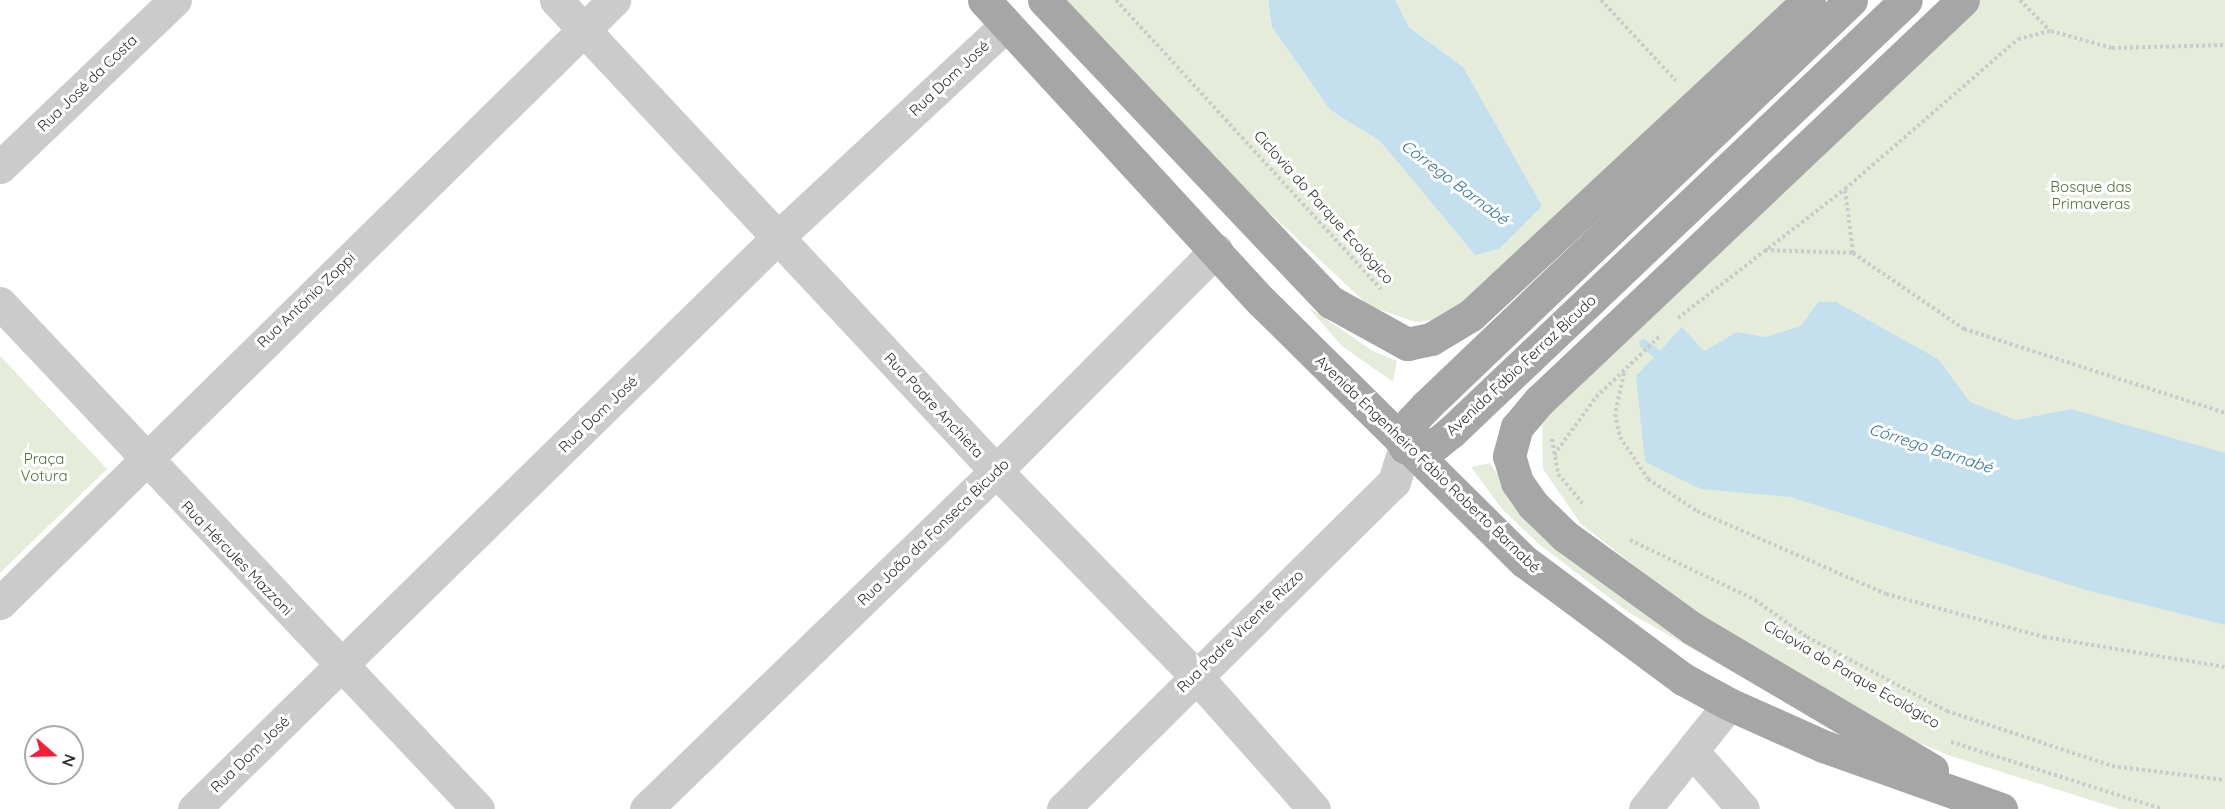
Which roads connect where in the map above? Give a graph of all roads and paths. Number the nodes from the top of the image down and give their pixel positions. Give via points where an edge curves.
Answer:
1 (175, 0) edge
2 (556, 0) edge
3 (614, 0) edge
4 (984, 0) edge
5 (1044, 0) edge
6 (1116, 0) edge
7 (1601, 0) edge
8 (1809, 0) edge
9 (1851, 0) edge
10 (1906, 0) edge
11 (1963, 0) edge
12 (2020, 0) edge
13 (1006, 25) junction
14 (584, 29) junction
15 (2051, 31) junction
16 (2225, 45) edge
17 (1683, 88) dead end
18 (0, 167) edge
19 (1845, 189) junction
20 (777, 238) junction
21 (1216, 250) junction
22 (1765, 250) junction
23 (1853, 252) junction
24 (1313, 284) junction
25 (1390, 298) dead end
26 (0, 303) edge
27 (1624, 371) junction
28 (2225, 413) edge
29 (1405, 447) junction
30 (143, 460) junction
31 (996, 471) junction
32 (1586, 507) dead end
33 (1646, 557) dead end
34 (0, 603) edge
35 (2225, 667) edge
36 (340, 668) junction
37 (1195, 675) junction
38 (1729, 704) junction
39 (1943, 739) dead end
40 (1694, 753) junction
41 (2225, 780) edge
42 (194, 809) edge
43 (478, 809) edge
44 (646, 809) edge
45 (1063, 809) edge
46 (1314, 809) edge
47 (1645, 809) edge
48 (1743, 809) edge
49 (2003, 809) edge
50 (2162, 809) edge

1 - 18 street, Rua José da Costa
2 - 14 street, Rua Padre Anchieta
3 - 14 street, Rua Antônio Zoppi
4 - 13 main road, Avenida Engenheiro Fábio Roberto Barnabé
5 - 24 main road
6 - 25 path, Ciclovia do Parque Ecológico
7 - 17 path
8 - 24 main road via 1479,308 1431,339 1400,343 1351,316
9 - 29 main road via 1426,406 1412,421
10 - 29 main road, Avenida Fábio Ferraz Bicudo via 1451,432 1436,444
11 - 49 main road via 1540,400 1517,427 1509,456 1517,482 1533,505 1565,536 1692,628 1842,721
12 - 15 path
13 - 20 street, Rua Dom José
13 - 21 main road, Avenida Engenheiro Fábio Roberto Barnabé
14 - 20 street, Rua Padre Anchieta
14 - 30 street, Rua Antônio Zoppi
15 - 16 path via 2112,48
15 - 19 path via 2018,39 1991,58
19 - 22 path
19 - 23 path
20 - 31 street, Rua Padre Anchieta
20 - 36 street, Rua Dom José
21 - 24 main road via 1249,249
21 - 29 main road, Avenida Engenheiro Fábio Roberto Barnabé
21 - 31 street, Rua João da Fonseca Bicudo
22 - 23 path
22 - 27 path via 1677,319
23 - 28 path via 1964,329
26 - 30 street, Rua Hércules Mazzoni
27 - 32 path via 1596,397 1552,456 1557,474
27 - 35 path via 1615,414 1620,437 1648,479 1697,511 1886,594 2044,637
29 - 37 street, Rua Padre Vicente Rizzo via 1394,482
29 - 38 main road, Avenida Engenheiro Fábio Roberto Barnabé via 1524,561 1683,679
30 - 34 street, Rua Antônio Zoppi
30 - 36 street, Rua Hércules Mazzoni
31 - 37 street, Rua Padre Anchieta
31 - 44 street, Rua João da Fonseca Bicudo
33 - 41 path via 1620,538 1653,547 1755,600 1807,637 1947,711 2112,766
36 - 42 street, Rua Dom José
36 - 43 street, Rua Hércules Mazzoni
37 - 45 street, Rua Padre Vicente Rizzo
37 - 46 street, Rua Padre Anchieta
38 - 40 street
38 - 49 main road, Avenida Engenheiro Fábio Roberto Barnabé via 1834,750
39 - 50 path, Ciclovia do Parque Ecológico
40 - 47 street
40 - 48 street

